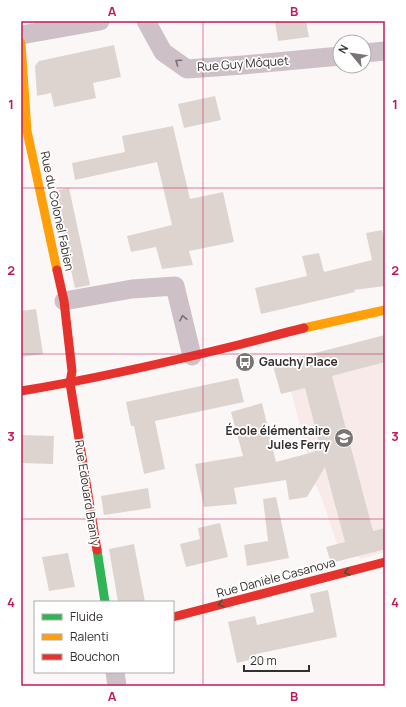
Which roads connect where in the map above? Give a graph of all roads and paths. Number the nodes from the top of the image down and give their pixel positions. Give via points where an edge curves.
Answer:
1 (100, 21) edge
2 (146, 21) edge
3 (21, 35) edge
4 (21, 43) edge
5 (385, 51) edge
6 (372, 52) edge
7 (332, 57) edge
8 (64, 301) junction
9 (385, 310) edge
10 (192, 356) junction
11 (70, 383) junction
12 (21, 391) edge
13 (385, 562) edge
14 (105, 601) edge
15 (174, 617) edge
16 (115, 673) edge
17 (117, 686) edge

1 - 3 street
7 -> 2 street, Rue Guy Môquet via 187,68 163,52
4 - 8 street, Rue du Colonel Fabien via 27,131
5 - 6 street
10 -> 8 street via 175,286 132,289
8 - 11 street, Rue du Colonel Fabien via 72,370
9 - 10 street
10 - 11 street
11 - 12 street
11 - 14 street, Rue Edouard Branly
13 -> 15 street, Rue Danièle Casanova
16 - 17 street

